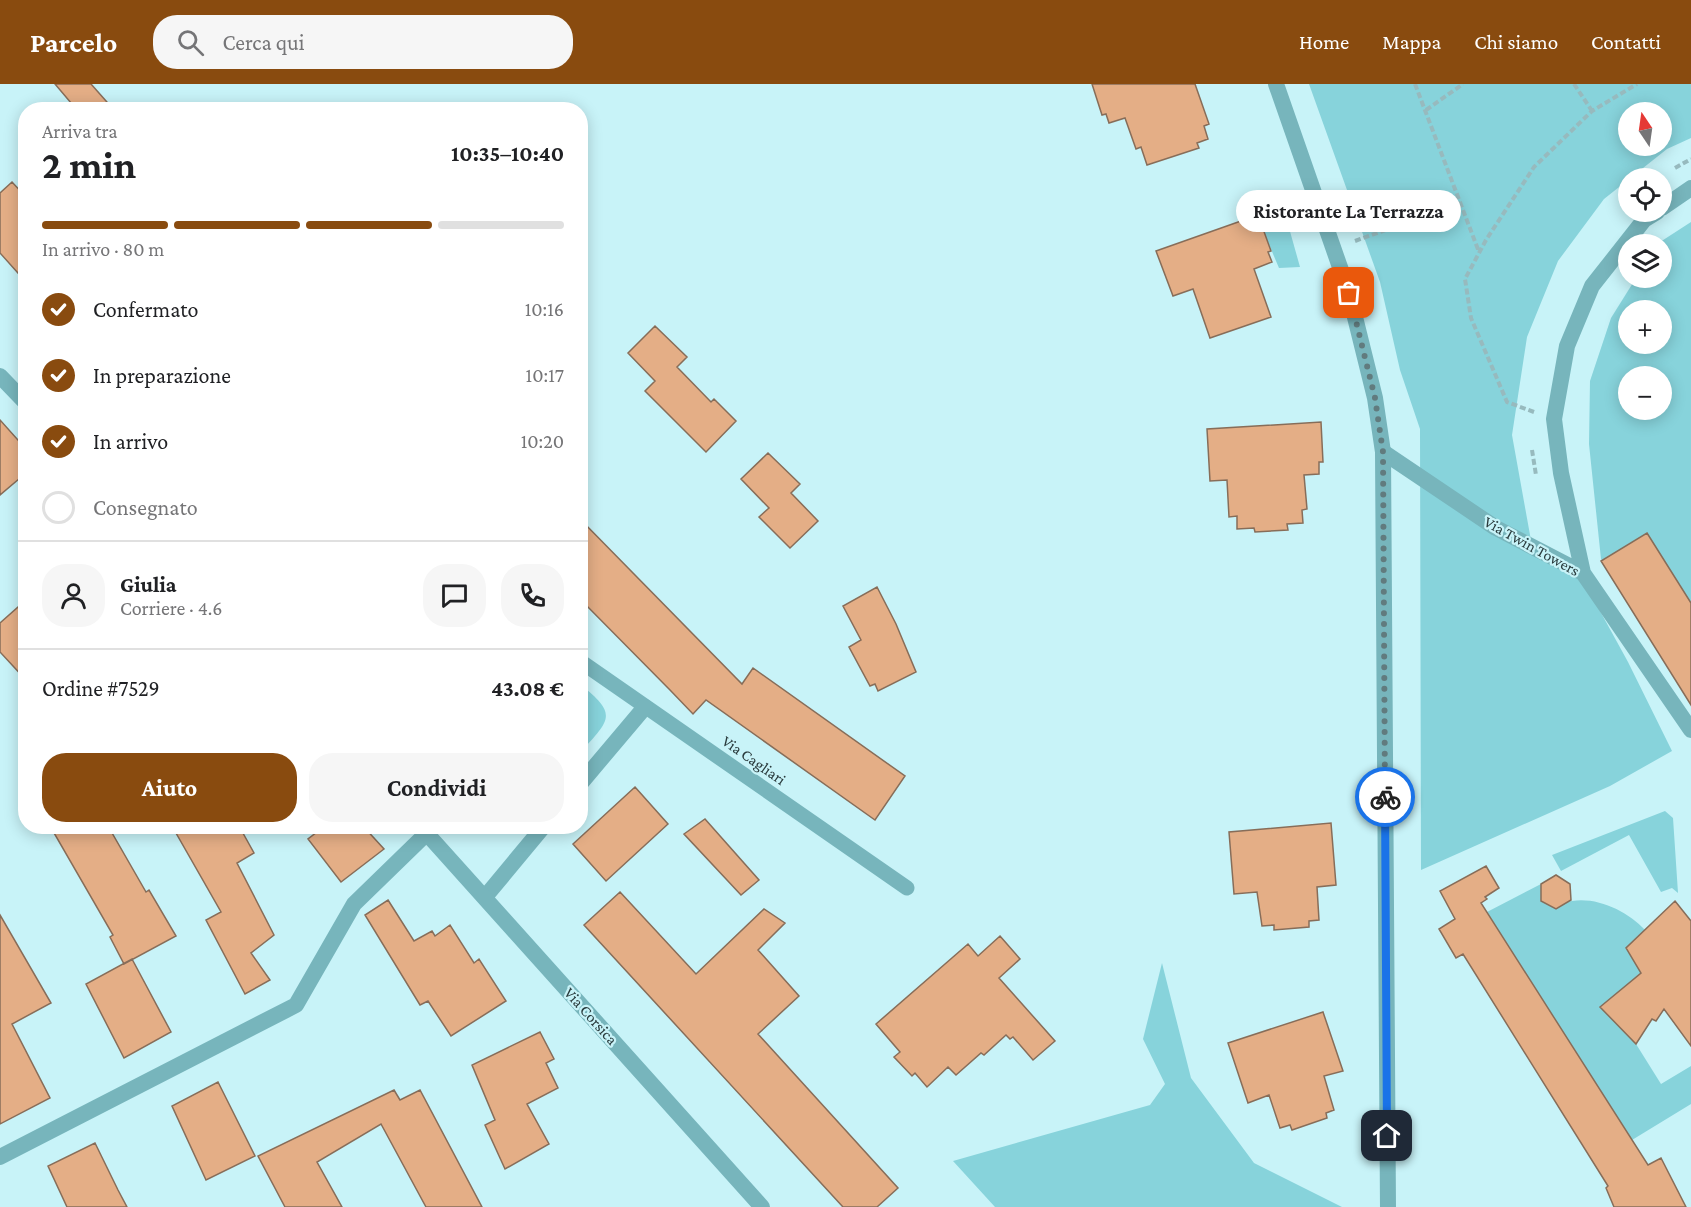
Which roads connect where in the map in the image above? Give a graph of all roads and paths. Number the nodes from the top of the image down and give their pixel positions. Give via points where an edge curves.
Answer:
1 (1276, 84) edge
2 (1415, 84) edge
3 (1463, 84) edge
4 (1574, 84) edge
5 (1637, 84) edge
6 (1426, 110) junction
7 (1592, 111) junction
8 (1691, 188) edge
9 (1672, 201) edge
10 (1461, 203) junction
11 (1642, 222) edge
12 (1335, 248) junction
13 (1479, 253) junction
14 (0, 376) edge
15 (18, 395) edge
16 (1532, 405) dead end
17 (1531, 411) junction
18 (1531, 419) dead end
19 (1554, 419) junction
20 (1532, 447) dead end
21 (1383, 452) junction
22 (1538, 484) dead end
23 (1583, 573) junction
24 (588, 667) edge
25 (645, 707) junction
26 (1691, 730) edge
27 (588, 775) edge
28 (419, 834) edge
29 (427, 834) edge
30 (537, 834) edge
31 (907, 888) dead end
32 (484, 897) junction
33 (0, 1157) edge
34 (762, 1207) edge
35 (1388, 1207) edge

1 - 12 street
2 - 6 path
3 - 6 path
4 - 7 path
5 - 7 path
6 - 10 path
7 - 13 path via 1534,167
8 - 9 street
10 - 12 path
10 - 13 path
11 - 19 street via 1592,286 1567,346
12 - 21 street via 1375,398
13 - 17 path via 1465,279 1471,318 1508,402
14 - 15 street
16 - 17 path
17 - 18 path
17 - 19 path
19 - 23 street via 1561,473
20 - 22 path
21 - 23 street, Via Twin Towers via 1496,528
21 - 35 street
23 - 26 street, Via Twin Towers
24 - 25 lane, Via Cagliari
25 - 27 street
25 - 31 lane, Via Cagliari
28 - 33 street via 354,904 296,1005
29 - 32 street, Via Corsica
30 - 32 street
32 - 34 street, Via Corsica

